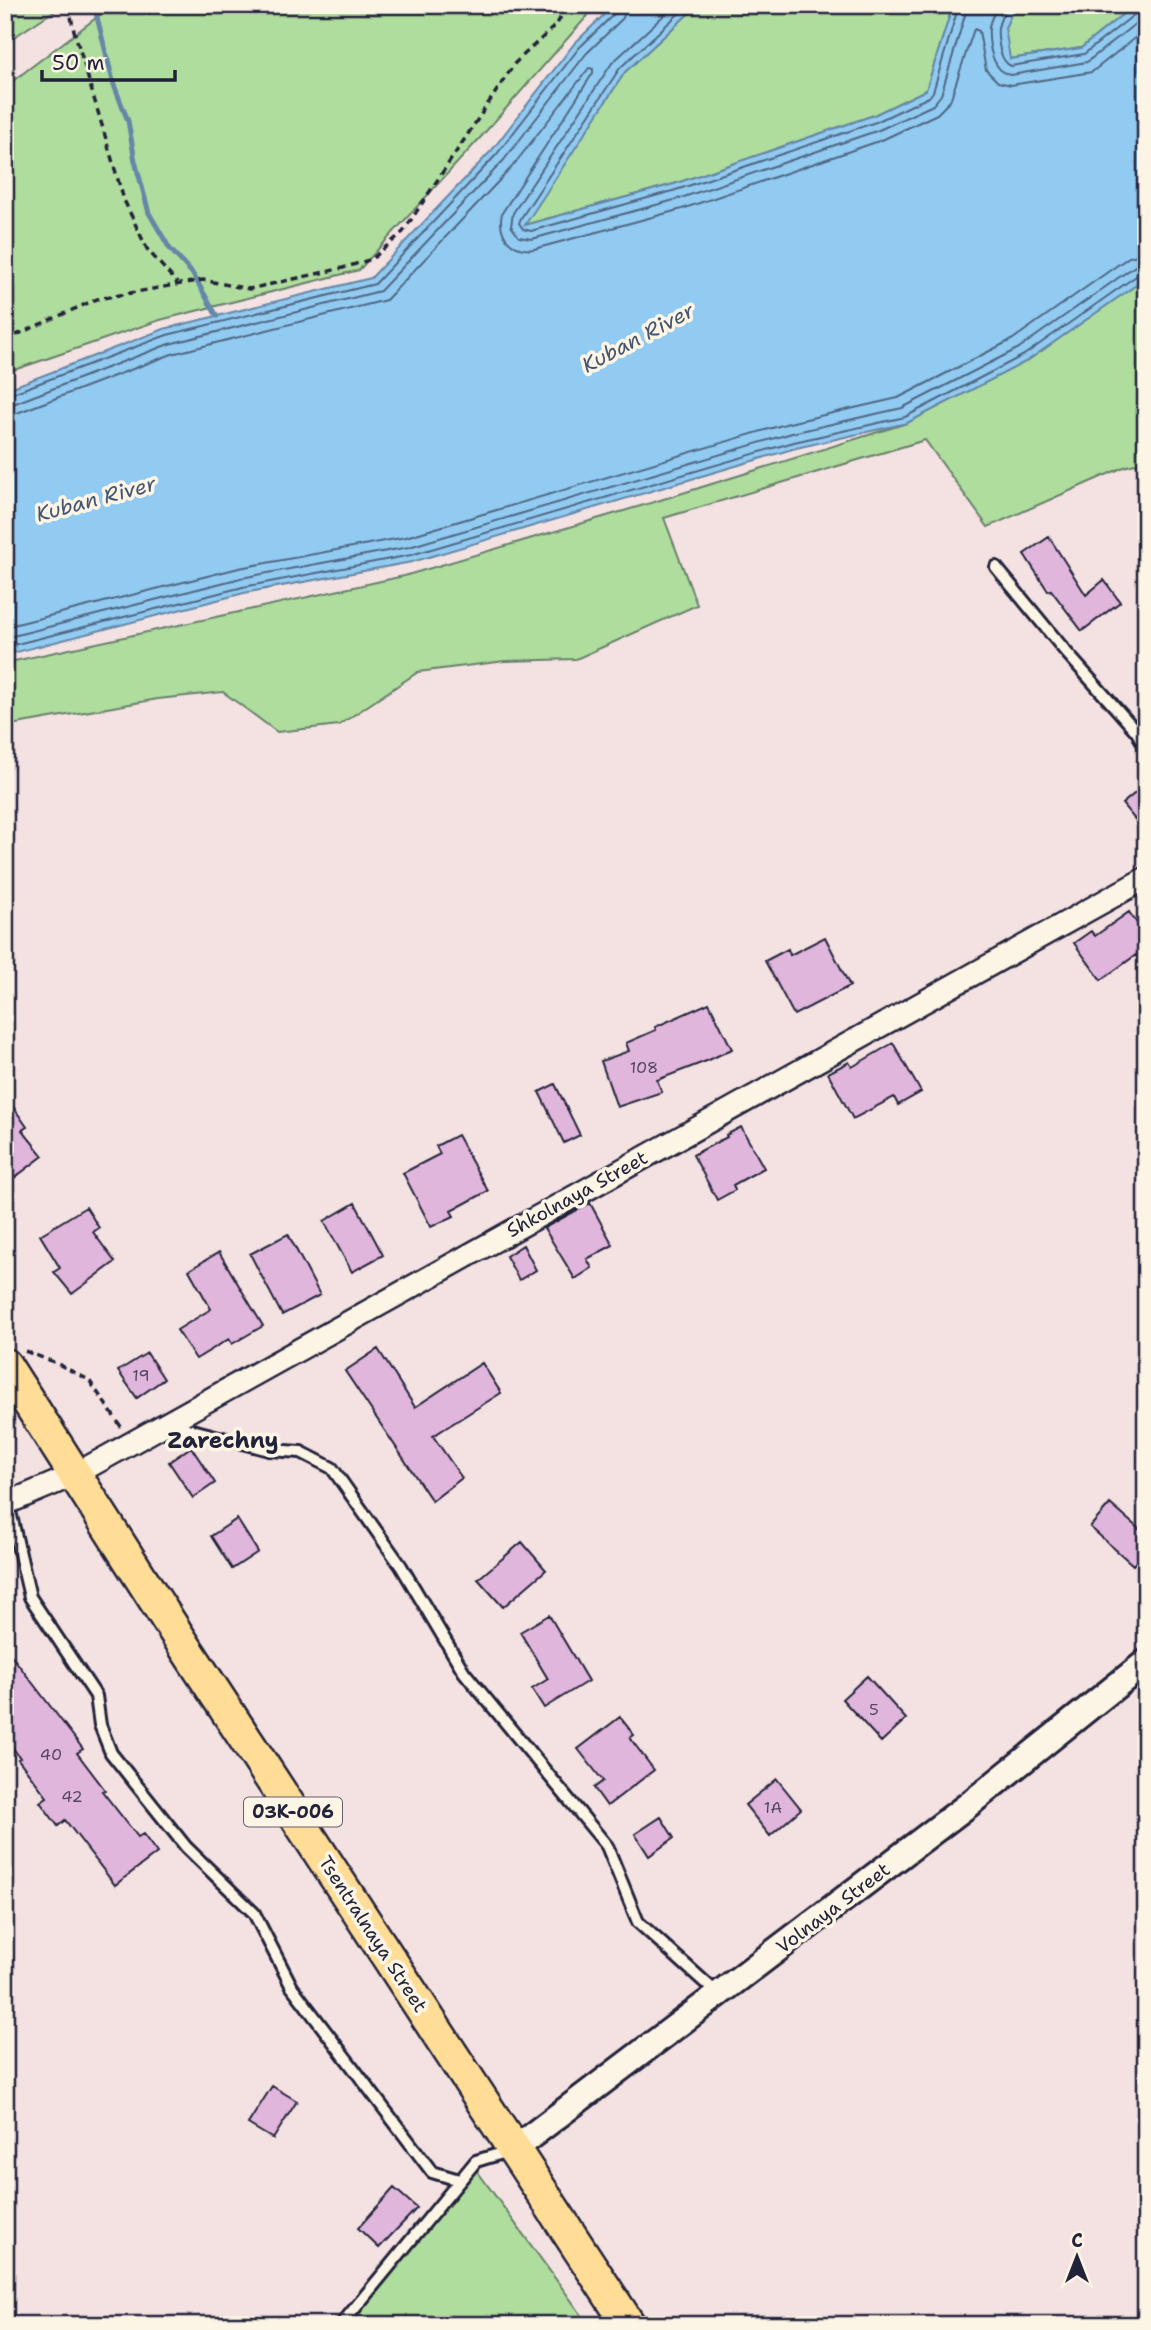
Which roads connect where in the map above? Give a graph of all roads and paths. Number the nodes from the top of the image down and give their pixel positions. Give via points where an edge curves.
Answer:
1 (69, 5) edge
2 (568, 5) edge
3 (177, 284) junction
4 (5, 340) edge
5 (996, 567) dead end
6 (1146, 748) edge
7 (1146, 878) edge
8 (15, 1358) edge
9 (164, 1423) junction
10 (132, 1441) junction
11 (74, 1475) junction
12 (6, 1504) edge
13 (1146, 1662) edge
14 (719, 1995) junction
15 (514, 2149) junction
16 (459, 2180) junction
17 (341, 2325) edge
18 (629, 2325) edge

1 - 3 path via 124,200 147,249
2 - 3 path via 558,24 515,63 403,232 372,259 249,289 203,280
3 - 4 path via 97,299
5 - 6 lane
7 - 9 street, Shkolnaya Street
8 - 10 path via 56,1363 89,1380
8 - 11 main road, Tsentralnaya Street / 03К-006
9 - 10 street, Shkolnaya Street
9 - 14 lane via 270,1450 301,1452 332,1468 401,1566 464,1672 607,1846 638,1922
10 - 11 street, Shkolnaya Street
11 - 12 street, Shkolnaya Street
11 - 15 main road, Tsentralnaya Street / 03К-006
12 - 16 lane via 30,1597 96,1696 100,1725 111,1753 186,1847 254,1913 292,1987 432,2172
13 - 14 street, Volnaya Street
14 - 15 street, Volnaya Street
15 - 16 lane via 476,2161
15 - 18 main road, Tsentralnaya Street / 03К-006
16 - 17 lane

